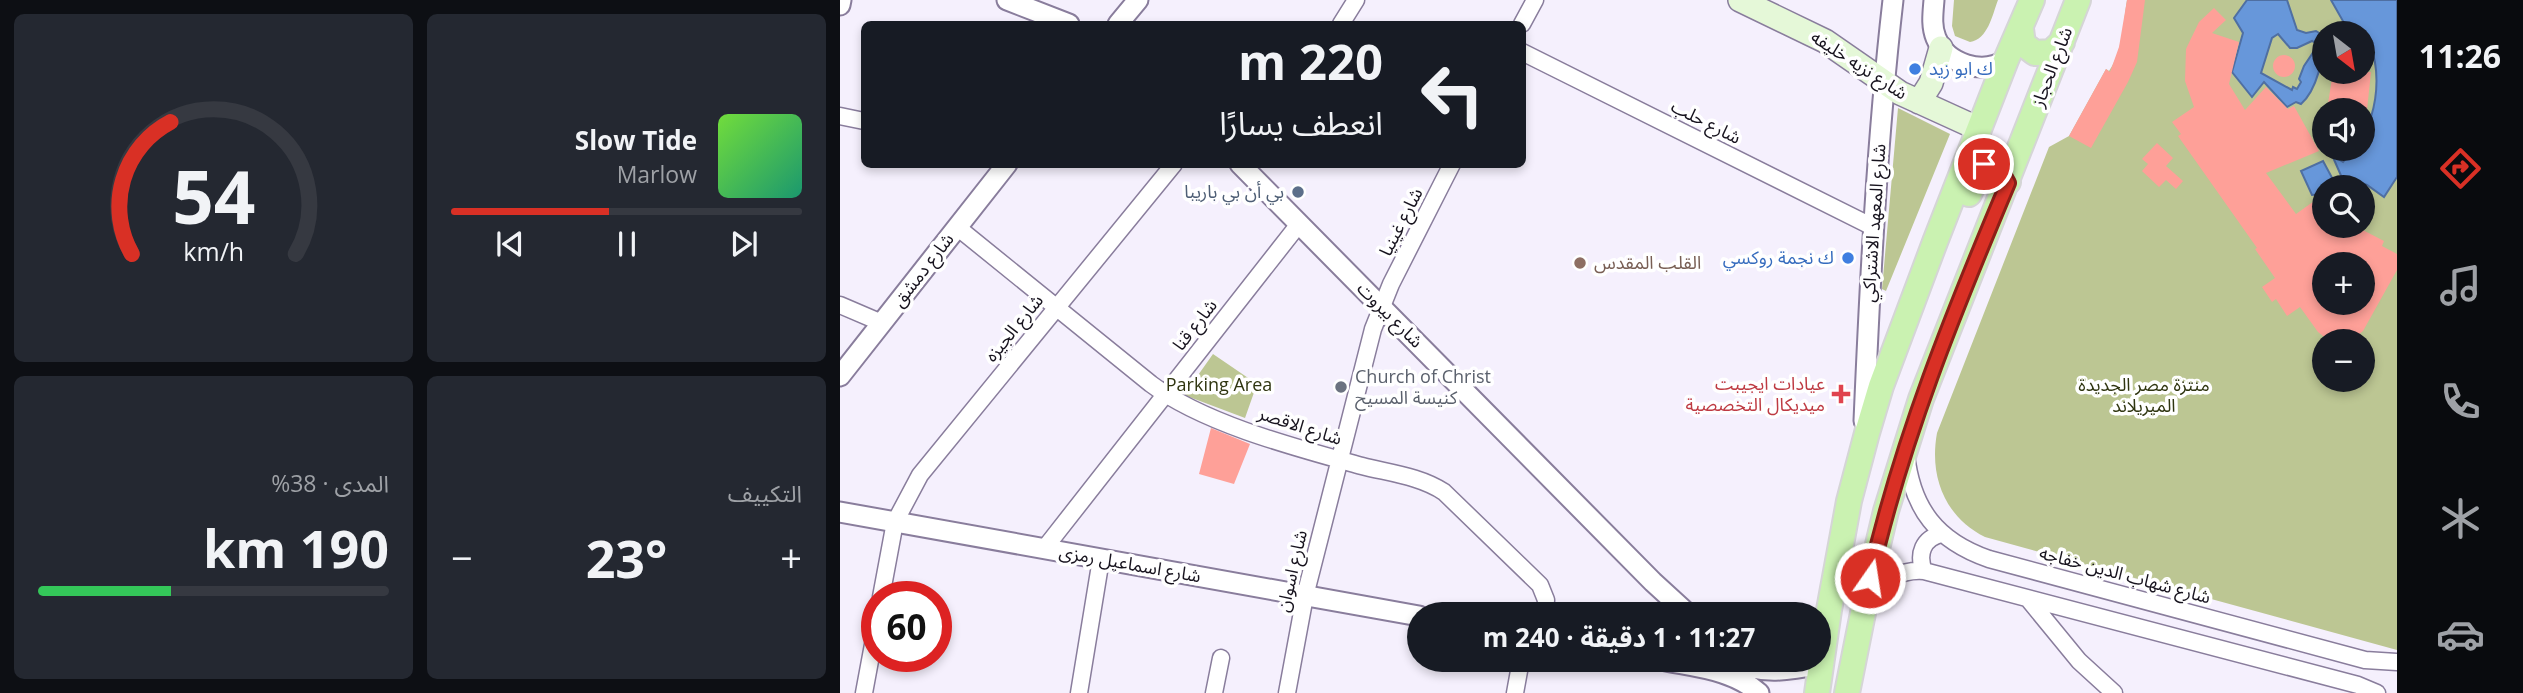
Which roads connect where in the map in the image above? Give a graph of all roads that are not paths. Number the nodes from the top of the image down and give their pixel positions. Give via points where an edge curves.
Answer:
1 (1007, 0) edge
2 (1138, 0) edge
3 (1356, 0) edge
4 (1535, 0) edge
5 (1740, 0) edge
6 (1893, 0) edge
7 (1934, 0) edge
8 (2032, 0) edge
9 (2078, 0) edge
10 (1061, 21) edge
11 (1120, 21) edge
12 (1343, 21) edge
13 (1524, 21) edge
14 (2021, 29) junction
15 (2062, 42) junction
16 (1941, 48) junction
17 (1526, 54) edge
18 (2006, 60) junction
19 (1884, 82) junction
20 (1919, 103) junction
21 (840, 116) edge
22 (861, 120) edge
23 (1979, 130) junction
24 (1004, 168) edge
25 (1171, 168) edge
26 (1246, 168) edge
27 (1450, 168) edge
28 (2008, 183) junction
29 (1299, 224) junction
30 (1873, 227) junction
31 (957, 228) junction
32 (1940, 228) junction
33 (840, 305) edge
34 (1381, 306) junction
35 (1056, 307) junction
36 (882, 323) junction
37 (840, 376) edge
38 (1166, 394) junction
39 (1906, 446) junction
40 (1863, 447) junction
41 (1340, 460) junction
42 (840, 512) edge
43 (895, 522) junction
44 (1942, 534) junction
45 (1044, 549) junction
46 (1101, 559) junction
47 (1924, 571) junction
48 (884, 581) edge
49 (1664, 592) junction
50 (1305, 596) junction
51 (2027, 598) junction
52 (1865, 600) junction
53 (1546, 602) edge
54 (1666, 602) edge
55 (1675, 602) edge
56 (1831, 606) edge
57 (1407, 614) edge
58 (1221, 658) dead end
59 (2397, 662) edge
60 (868, 672) edge
61 (1519, 672) edge
62 (1713, 672) edge
63 (1820, 672) edge
64 (864, 693) edge
65 (1079, 693) edge
66 (1214, 693) edge
67 (1287, 693) edge
68 (1515, 693) edge
69 (1759, 693) edge
70 (1817, 693) edge
71 (1847, 693) edge
72 (2114, 693) edge
73 (2377, 693) edge

1 - 10 street
2 - 11 street
3 - 12 street
4 - 13 street
5 - 19 main road, شارع نزيه خليفه via 1825,41
6 - 19 street, شارع المعهد الاشتراكي
7 - 16 street via 1933,26
8 - 14 main road
9 - 15 main road, شارع الحجاز
14 - 15 main road via 2023,44 2035,54 2051,52
14 - 18 main road
15 - 28 main road, شارع الحجاز
16 - 18 street via 1957,61 1981,67
16 - 20 main road via 1931,83
17 - 30 street, شارع حلب
18 - 23 main road
19 - 20 main road, شارع نزيه خليفه
19 - 30 street, شارع المعهد الاشتراكي
20 - 23 main road, شارع نزيه خليفه
21 - 22 street
23 - 32 main road
24 - 31 street, شارع دمشق
25 - 35 street, شارع الجيزه
26 - 29 street, شارع بيروت
27 - 34 street, شارع غينيا
28 - 32 main road via 1997,163 1984,164 1965,201
28 - 39 main road, شارع الحجاز
29 - 34 street, شارع بيروت
29 - 38 street, شارع قنا
30 - 40 street, شارع المعهد الاشتراكي
31 - 35 street, شارع الاقصر
31 - 36 street, شارع دمشق
32 - 40 main road
33 - 36 street
34 - 41 street, شارع غينيا
34 - 49 street, شارع بيروت
35 - 38 street, شارع الاقصر
35 - 43 street, شارع الجيزه via 919,475
36 - 37 street, شارع دمشق
38 - 41 street, شارع الاقصر via 1211,416
38 - 45 street, شارع قنا
39 - 44 street, شارع شهاب الدين خفاجه via 1913,492
39 - 52 main road, شارع الحجاز
40 - 56 main road
41 - 50 street, شارع اسوان
41 - 53 street, شارع الاقصر via 1425,482 1450,496 1540,585
42 - 43 street, شارع اسماعيل رمزى
43 - 45 street, شارع اسماعيل رمزى
43 - 48 street, شارع الجيزه
44 - 47 street via 1923,546 1920,559
44 - 59 street, شارع شهاب الدين خفاجه via 1989,559 2365,660
45 - 46 street, شارع اسماعيل رمزى
46 - 50 street, شارع اسماعيل رمزى
46 - 65 street
47 - 51 street
47 - 52 street via 1889,578
49 - 54 street
49 - 55 street, شارع بيروت
50 - 57 street, شارع اسماعيل رمزى
50 - 67 street, شارع اسوان
51 - 72 street via 2079,661
51 - 73 street
52 - 71 main road, شارع الحجاز
58 - 66 street
60 - 64 street
61 - 68 street
62 - 69 street via 1735,677
63 - 70 main road

